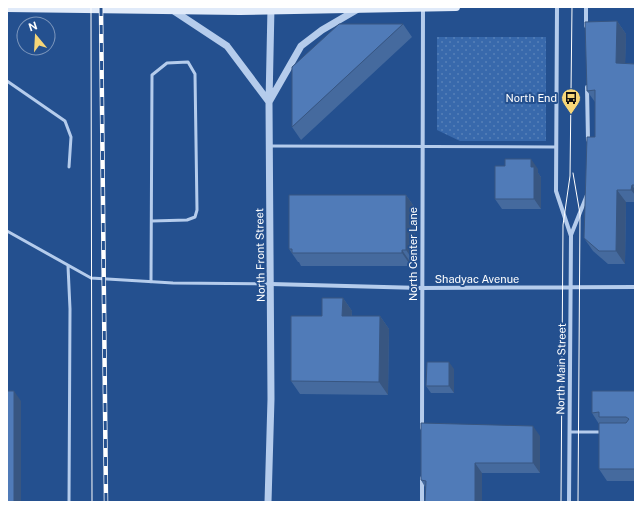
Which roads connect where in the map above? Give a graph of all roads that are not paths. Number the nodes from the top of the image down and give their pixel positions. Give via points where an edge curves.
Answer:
1 (456, 7) edge
2 (557, 7) edge
3 (586, 7) edge
4 (11, 8) edge
5 (67, 8) edge
6 (271, 8) edge
7 (373, 8) edge
8 (423, 8) edge
9 (358, 9) junction
10 (174, 11) junction
11 (586, 30) edge
12 (7, 81) edge
13 (587, 84) edge
14 (269, 102) junction
15 (588, 145) edge
16 (270, 146) junction
17 (422, 146) junction
18 (556, 147) junction
19 (68, 167) dead end
20 (588, 191) edge
21 (152, 221) junction
22 (7, 231) edge
23 (571, 236) junction
24 (68, 266) junction
25 (152, 282) junction
26 (271, 284) junction
27 (571, 287) junction
28 (635, 287) edge
29 (421, 288) junction
30 (422, 431) edge
31 (570, 432) junction
32 (607, 432) edge
33 (422, 470) edge
34 (69, 502) edge
35 (268, 502) edge
36 (422, 502) edge
37 (569, 502) edge

1 - 8 main road
2 - 18 street, North Main Street
3 - 11 street
4 - 5 main road
5 - 10 main road
6 - 9 main road
6 - 10 main road
6 - 14 street, North Front Street
7 - 8 main road
7 - 9 main road
8 - 17 street, North Center Lane
9 - 14 street via 301,46
10 - 14 street via 227,46
12 - 19 lane via 65,121 71,137
13 - 15 street
14 - 16 street, North Front Street
16 - 17 lane
16 - 26 street, North Front Street
17 - 18 lane
17 - 29 street, North Center Lane
18 - 23 street, North Main Street via 556,191
20 - 23 street, North Main Street
21 - 21 lane via 152,75 167,63 188,62 196,74 197,210 195,217 187,220
21 - 25 lane
22 - 24 lane
23 - 27 street, North Main Street
24 - 25 lane via 91,278
24 - 34 lane
25 - 26 lane
26 - 29 street, Shadyac Avenue
26 - 35 street, North Front Street
27 - 28 street, Shadyac Avenue
27 - 29 street, Shadyac Avenue
27 - 31 street, North Main Street
29 - 30 street, North Center Lane
31 - 32 lane
31 - 37 street, North Main Street
33 - 36 street

